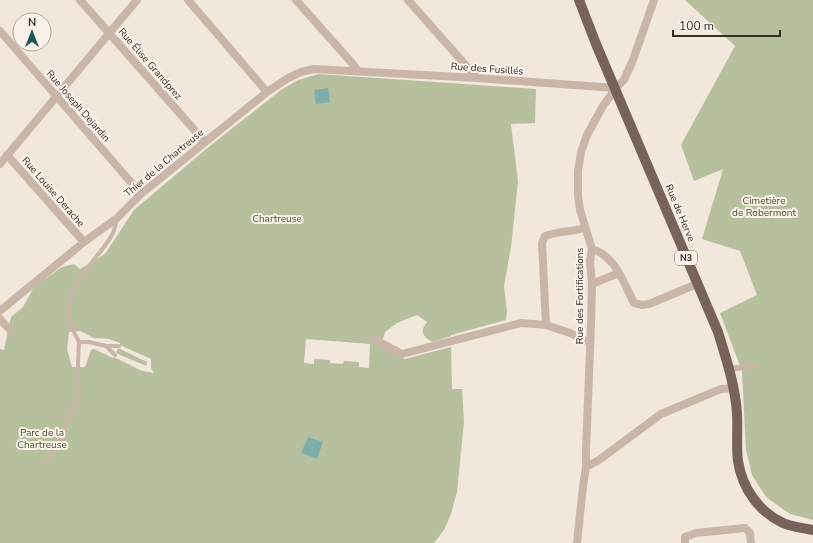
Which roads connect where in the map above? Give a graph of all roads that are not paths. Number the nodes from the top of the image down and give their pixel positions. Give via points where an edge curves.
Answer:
1 (80, 0) edge
2 (137, 0) edge
3 (188, 0) edge
4 (296, 0) edge
5 (408, 0) edge
6 (579, 0) edge
7 (654, 0) edge
8 (0, 31) edge
9 (110, 34) junction
10 (358, 71) junction
11 (477, 78) junction
12 (616, 88) junction
13 (267, 92) junction
14 (56, 96) junction
15 (205, 142) junction
16 (7, 155) junction
17 (0, 164) edge
18 (141, 194) junction
19 (116, 219) junction
20 (585, 228) junction
21 (84, 242) junction
22 (592, 249) junction
23 (619, 273) junction
24 (592, 284) junction
25 (697, 284) junction
26 (0, 311) edge
27 (0, 319) edge
28 (546, 325) junction
29 (10, 330) dead end
30 (374, 339) dead end
31 (79, 342) junction
32 (590, 343) junction
33 (106, 346) junction
34 (119, 346) dead end
35 (115, 355) dead end
36 (754, 366) dead end
37 (729, 369) junction
38 (733, 388) junction
39 (45, 464) dead end
40 (586, 467) junction
41 (813, 530) edge
42 (577, 543) edge
43 (685, 543) edge
44 (751, 543) edge

1 - 9 street, Rue Élise Grandprez
2 - 9 street
3 - 13 street
4 - 10 street
5 - 11 street
6 - 12 main road, N3
7 - 12 street, Rue des Fortifications via 633,60 624,80
8 - 14 street, Rue Joseph Dejardin
9 - 14 street
9 - 15 street, Rue Élise Grandprez
10 - 11 street, Rue des Fusillés
10 - 13 street, Thier de la Chartreuse via 314,69 301,72
11 - 12 street, Rue des Fusillés
12 - 20 street, Rue des Fortifications via 595,119 581,152 578,195
12 - 25 main road, Rue de Herve / N3
13 - 15 street, Thier de la Chartreuse
14 - 16 street
14 - 18 street, Rue Joseph Dejardin
15 - 18 street, Thier de la Chartreuse
16 - 17 street
16 - 21 street, Rue Louise Derache
18 - 19 street, Thier de la Chartreuse
19 - 21 street, Thier de la Chartreuse
19 - 31 lane via 116,228 73,290 69,300 69,320
20 - 22 street, Rue des Fortifications
20 - 28 street via 544,236 542,243
21 - 26 street, Thier de la Chartreuse
22 - 23 street via 600,251
22 - 24 street, Rue des Fortifications
23 - 24 street
23 - 25 street via 634,303 642,305
24 - 32 street, Rue des Fortifications
25 - 37 main road, Rue de Herve / N3 via 718,332
27 - 29 street
28 - 30 street via 521,323 402,354
28 - 32 street
31 - 33 lane
31 - 39 lane via 79,393 58,446
32 - 40 street, Rue des Fortifications
33 - 34 lane
33 - 35 lane
36 - 37 street
37 - 38 main road, Rue de Herve / N3
38 - 40 street via 721,389 661,414
38 - 41 main road, Rue de Herve / N3 via 738,461 750,494 761,508 784,523
40 - 42 street, Rue des Fortifications
43 - 44 street via 685,537 696,533 745,528 750,533

